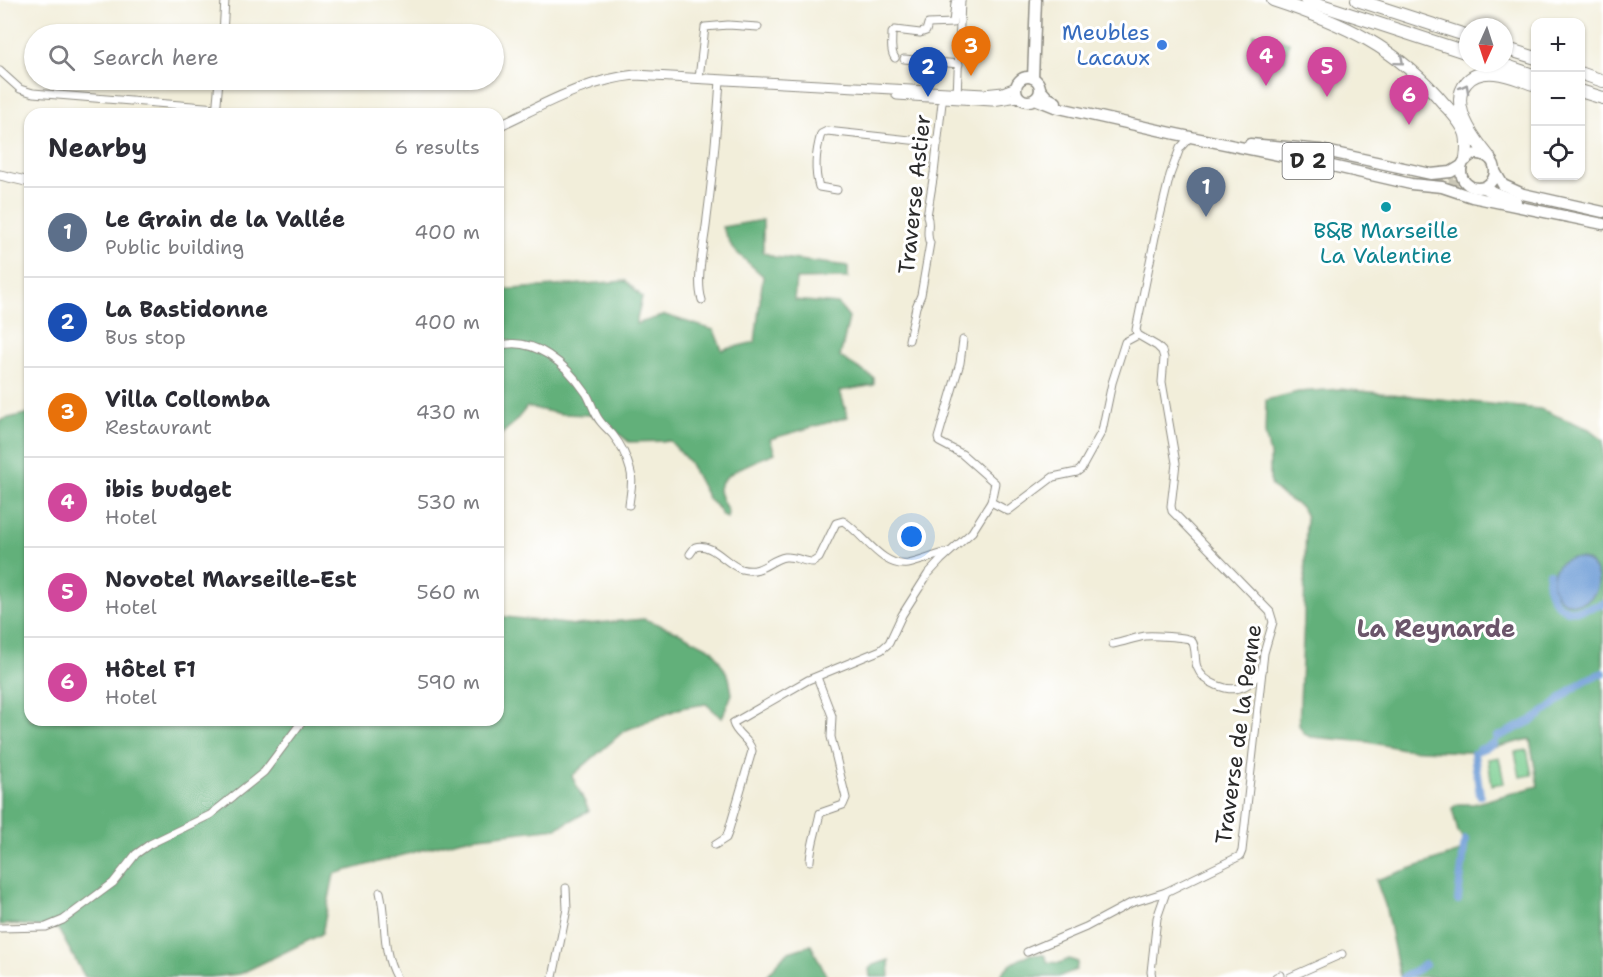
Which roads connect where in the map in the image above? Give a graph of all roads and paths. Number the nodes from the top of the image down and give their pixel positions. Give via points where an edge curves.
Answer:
1 (225, 0) edge
2 (961, 0) edge
3 (1036, 0) edge
4 (1273, 0) edge
5 (1306, 0) edge
6 (1357, 0) edge
7 (1375, 0) edge
8 (224, 24) edge
9 (1438, 26) junction
10 (758, 27) dead end
11 (1459, 33) edge
12 (1459, 50) edge
13 (1513, 51) edge
14 (1531, 56) edge
15 (895, 58) dead end
16 (904, 59) dead end
17 (959, 64) junction
18 (1513, 68) edge
19 (0, 71) edge
20 (1531, 74) edge
21 (1585, 74) edge
22 (699, 78) junction
23 (1033, 78) junction
24 (720, 80) junction
25 (1603, 81) edge
26 (1531, 83) edge
27 (24, 90) edge
28 (25, 90) edge
29 (218, 90) edge
30 (1017, 92) junction
31 (1585, 92) edge
32 (1037, 94) junction
33 (943, 95) junction
34 (957, 96) junction
35 (1603, 98) edge
36 (1585, 99) edge
37 (1603, 105) edge
38 (186, 108) edge
39 (217, 108) edge
40 (504, 123) edge
41 (1176, 134) junction
42 (1194, 135) junction
43 (938, 143) junction
44 (1255, 145) junction
45 (1180, 148) junction
46 (1489, 157) junction
47 (1464, 162) junction
48 (1404, 173) dead end
49 (1496, 173) junction
50 (0, 175) edge
51 (1394, 179) junction
52 (24, 181) edge
53 (1464, 182) junction
54 (1483, 188) junction
55 (837, 190) dead end
56 (1531, 204) junction
57 (1603, 212) edge
58 (1603, 216) edge
59 (1603, 224) edge
60 (702, 300) dead end
61 (1138, 335) junction
62 (909, 340) dead end
63 (963, 340) dead end
64 (504, 345) edge
65 (991, 502) junction
66 (629, 505) dead end
67 (951, 551) junction
68 (690, 554) dead end
69 (1113, 644) dead end
70 (1262, 671) junction
71 (817, 676) junction
72 (298, 726) edge
73 (715, 845) dead end
74 (810, 861) dead end
75 (566, 888) dead end
76 (1166, 891) junction
77 (380, 892) dead end
78 (0, 928) edge
79 (1027, 952) dead end
80 (1342, 954) dead end
81 (396, 977) edge
82 (553, 977) edge
83 (1152, 977) edge
84 (1290, 977) edge

1 - 8 street
2 - 15 street via 955,3 953,23 928,24 926,31 920,33 895,30
2 - 17 street
3 - 23 main road
4 -> 47 highway via 1351,30 1397,58 1461,124 1466,134
5 - 12 highway
6 - 9 highway
7 - 9 highway
9 - 11 highway
10 - 22 street via 705,27
13 - 14 highway
16 - 17 street
17 - 34 street
18 - 20 highway
19 - 27 street
21 - 25 highway
22 - 24 main road
22 - 40 main road via 622,76 583,86
23 - 30 main road via 1020,79
23 - 32 main road
24 - 33 main road
24 - 60 street via 703,241 699,292
46 -> 26 highway via 1476,141 1461,109 1463,86 1478,74 1488,73
28 - 38 street
29 - 39 street
30 - 32 main road via 1028,101
30 - 34 main road via 993,101
31 - 35 highway
32 - 41 main road, D 2 via 1055,107
32 - 42 main road, D 2 via 1058,103
33 - 34 main road
33 - 43 street, Traverse Astier
36 - 37 highway
41 - 42 main road, D 2
41 - 45 street
42 - 44 main road, D 2
42 - 45 street
42 - 51 main road, D 2
43 - 55 street via 827,131 821,134 817,146 815,176 819,187
43 - 62 street, Traverse Astier via 927,216 930,243
44 - 47 main road, D 2 via 1321,150 1431,174 1451,172
44 - 48 main road
45 - 61 street via 1155,237 1136,325
46 - 47 main road via 1478,154
46 - 49 main road
47 - 53 main road
49 - 54 main road
49 - 57 main road via 1503,185 1523,194
50 - 52 main road
51 - 53 main road, D 2
51 - 56 main road, D 2 via 1472,197
53 - 54 main road via 1473,188
54 - 56 main road, D 2
56 - 58 main road, D 2
56 - 59 main road, D 2
61 - 65 street via 1125,342 1101,431 1082,469 1053,477 1008,511
61 - 70 street, Traverse de la Penne via 1157,346 1164,358 1162,382 1176,463 1172,512 1270,612 1273,622
63 - 65 street via 963,353 938,438 995,483
64 - 66 street via 527,345 540,350 578,382 598,419 625,455 631,471
65 - 67 street via 972,532
67 - 68 street via 909,564 897,563 843,521 836,523 819,558 813,562 789,556 768,567 744,570 706,547 695,547
67 - 71 street via 928,574 889,643 881,650
69 - 70 street via 1147,636 1187,638 1193,644 1202,675 1228,688 1248,685
70 - 76 street, Traverse de la Penne via 1240,856
71 - 73 street via 733,723 752,745 752,751 728,833
71 - 74 street via 832,716 831,737 846,798 843,805 820,813
72 - 78 street via 264,772 210,814 136,854 113,883 63,920 46,927
75 - 82 street via 567,909
76 - 79 street via 1131,903
76 - 83 street via 1157,918
77 - 81 street via 386,950
80 - 84 street

